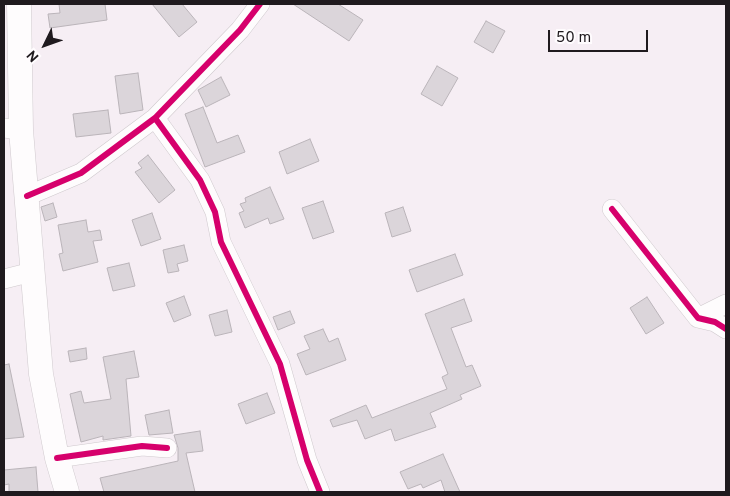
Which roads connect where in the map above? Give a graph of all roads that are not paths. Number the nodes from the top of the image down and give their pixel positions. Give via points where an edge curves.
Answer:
1 (19, 4) edge
2 (260, 4) edge
3 (155, 118) junction
4 (13, 129) edge
5 (27, 196) junction
6 (612, 208) dead end
7 (32, 272) junction
8 (4, 279) edge
9 (726, 304) edge
10 (698, 318) junction
11 (726, 329) edge
12 (167, 448) dead end
13 (57, 458) junction
14 (67, 492) edge
15 (320, 492) edge

1 - 4 main road
2 - 3 street via 240,30
3 - 5 street via 81,173
3 - 15 street via 200,180 215,212 221,242 280,364 307,460
4 - 5 main road
5 - 7 main road
6 - 10 street
7 - 8 street
7 - 13 main road via 41,374
9 - 10 street
10 - 11 street
12 - 13 street via 142,446
13 - 14 main road

